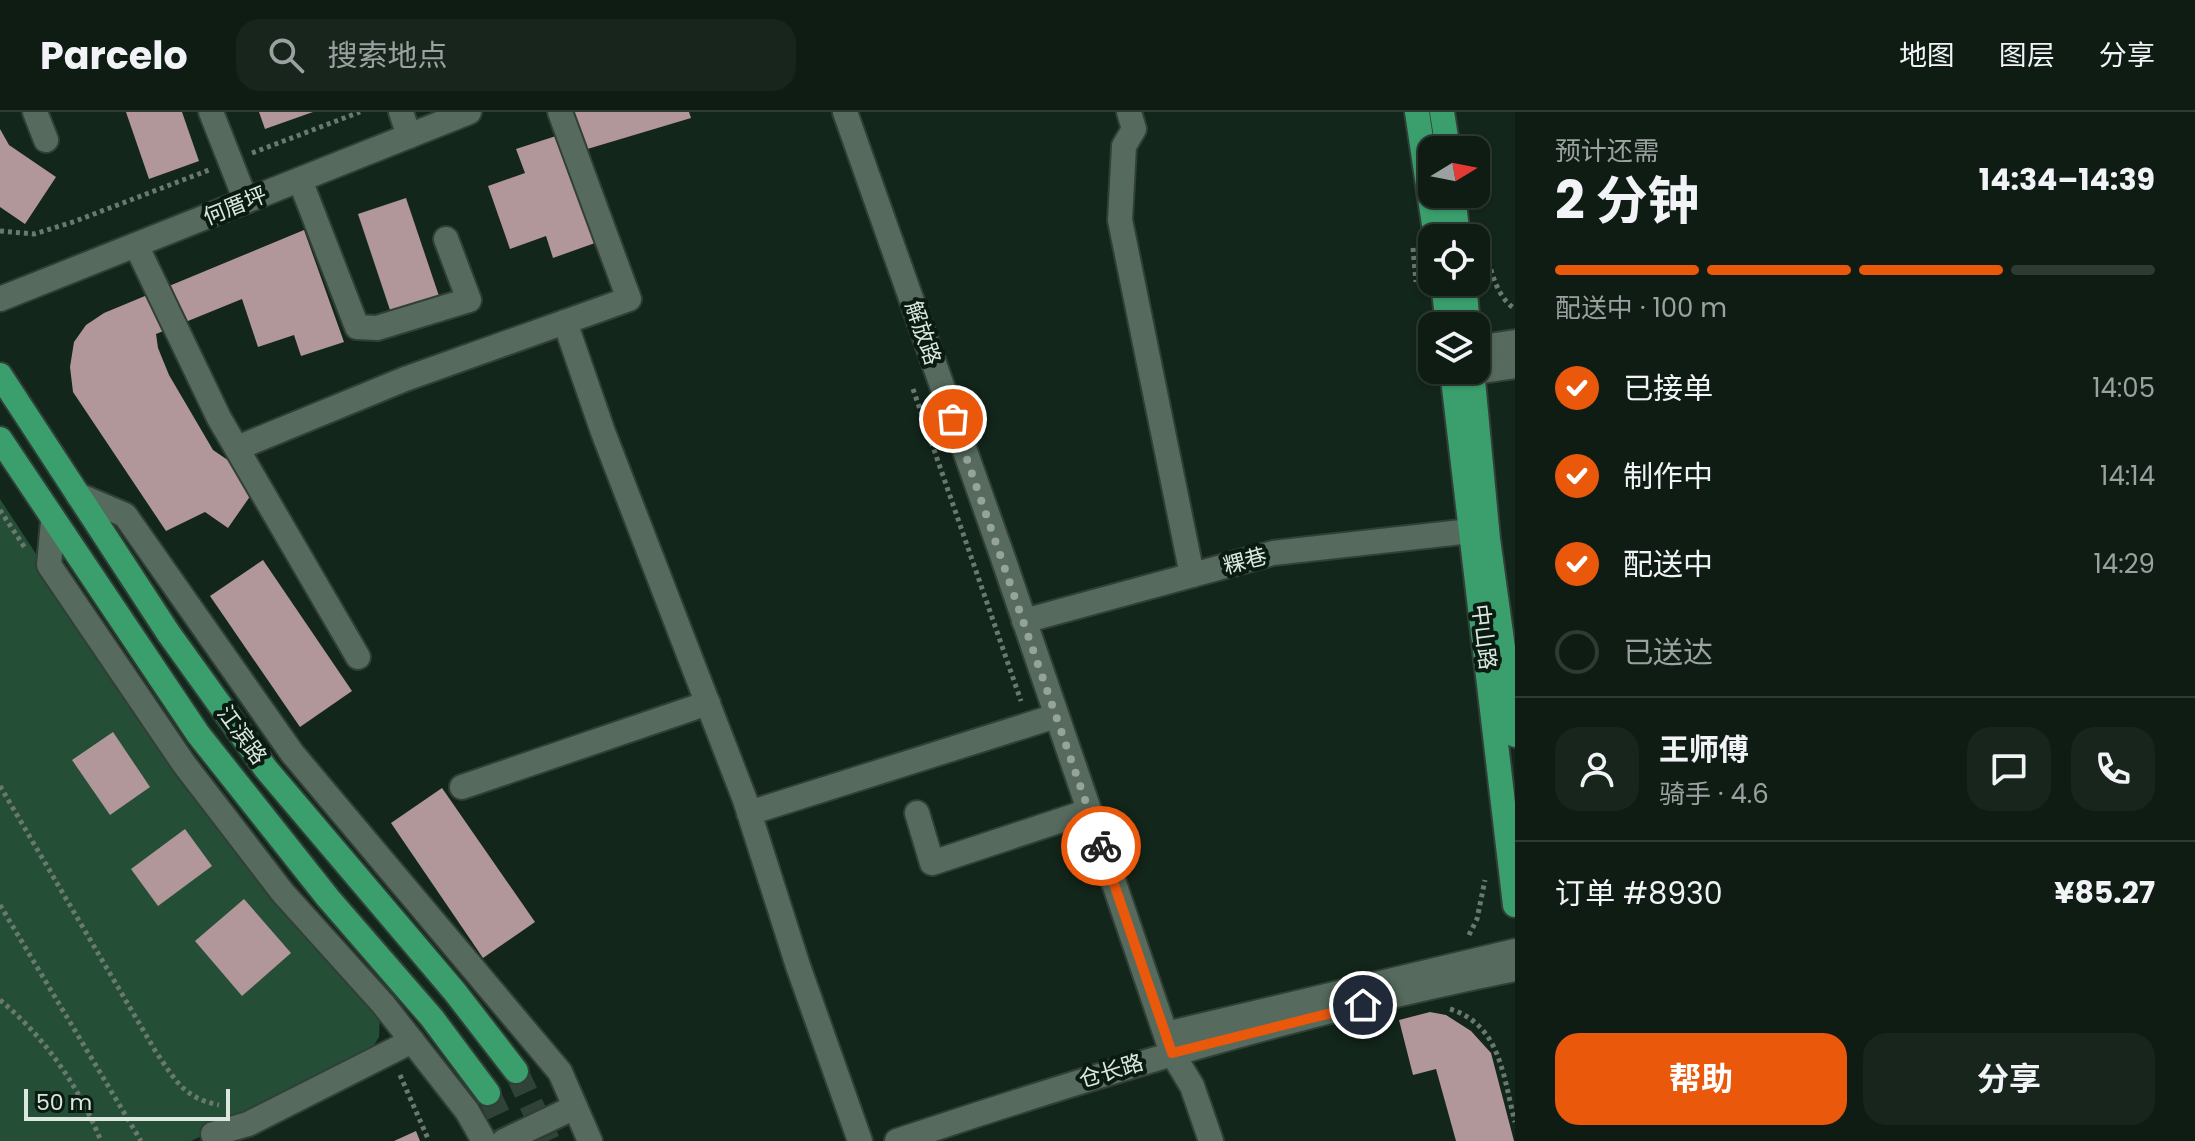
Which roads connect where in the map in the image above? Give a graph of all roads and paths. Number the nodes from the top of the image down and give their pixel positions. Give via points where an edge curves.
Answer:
1 (35, 112) edge
2 (211, 112) edge
3 (360, 112) edge
4 (401, 112) edge
5 (469, 112) edge
6 (560, 112) edge
7 (845, 112) edge
8 (1129, 112) edge
9 (1417, 112) edge
10 (1442, 112) edge
11 (409, 136) junction
12 (1446, 136) edge
13 (46, 140) dead end
14 (230, 162) junction
15 (300, 180) junction
16 (246, 201) junction
17 (1434, 224) edge
18 (0, 231) edge
19 (446, 239) dead end
20 (1412, 242) dead end
21 (136, 245) junction
22 (1490, 262) edge
23 (1417, 288) dead end
24 (0, 299) edge
25 (1515, 309) edge
26 (565, 322) junction
27 (1515, 342) edge
28 (1490, 354) edge
29 (1490, 366) edge
30 (1515, 366) edge
31 (0, 375) edge
32 (1466, 384) edge
33 (1467, 384) edge
34 (0, 439) edge
35 (237, 448) junction
36 (78, 495) junction
37 (0, 510) edge
38 (53, 521) junction
39 (1471, 531) junction
40 (26, 550) dead end
41 (1192, 575) junction
42 (1024, 621) junction
43 (358, 657) dead end
44 (708, 703) junction
45 (1056, 716) junction
46 (1515, 735) edge
47 (0, 786) edge
48 (462, 787) dead end
49 (1089, 811) junction
50 (749, 813) junction
51 (917, 813) dead end
52 (1485, 868) dead end
53 (0, 905) edge
54 (1515, 905) edge
55 (1464, 941) dead end
56 (1515, 951) edge
57 (1515, 969) edge
58 (0, 1000) edge
59 (1446, 1007) dead end
60 (412, 1041) junction
61 (1169, 1044) junction
62 (516, 1071) tunnel mouth
63 (385, 1077) dead end
64 (488, 1093) tunnel mouth
65 (225, 1107) dead end
66 (575, 1107) junction
67 (1515, 1122) edge
68 (101, 1141) edge
69 (141, 1141) edge
70 (217, 1141) edge
71 (429, 1141) edge
72 (484, 1141) edge
73 (504, 1141) edge
74 (590, 1141) edge
75 (860, 1141) edge
76 (897, 1141) edge
77 (1211, 1141) edge

1 - 13 street
2 - 14 street
3 - 14 path
4 - 11 street
5 - 11 street, 何厝坪
6 - 26 street via 629,299
7 - 42 street, 解放路
8 - 41 street via 1134,129 1124,146 1120,220
9 - 17 main road
10 - 12 main road
11 - 15 street, 何厝坪
14 - 16 street
14 - 18 path via 34,234
15 - 16 street, 何厝坪
15 - 19 street via 357,327 377,328 469,300
16 - 21 street, 何厝坪
20 - 23 path
21 - 24 street, 何厝坪
21 - 35 street
22 - 25 path via 1501,295
26 - 35 street via 405,379
26 - 44 street
27 - 28 street
29 - 30 street
31 - 36 main road, 江滨路
32 - 39 main road, 中山路
33 - 46 main road, 中山路
34 - 38 main road, 江滨路
35 - 43 street
36 - 62 main road, 江滨路 via 266,769
36 - 66 street via 125,515 292,753 560,1072
37 - 40 path
38 - 60 street via 49,565 175,751 283,893
38 - 64 main road, 江滨路 via 207,746
39 - 41 street, 粿巷 via 1273,553
39 - 54 main road, 中山路
41 - 42 street, 粿巷
42 - 45 street, 解放路
44 - 48 street
44 - 50 street
45 - 49 street, 解放路
45 - 50 street
47 - 65 path via 176,1081 198,1101
49 - 51 street via 932,863
49 - 61 street, 解放路
50 - 75 street
52 - 55 path via 1477,919
53 - 69 path
56 - 61 street, 仓长路
57 - 61 street, 仓长路
58 - 68 path via 42,1041 84,1103
59 - 67 path via 1462,1012 1488,1033
60 - 70 street via 248,1124 213,1134
60 - 72 street
61 - 76 street, 仓长路
61 - 77 street, 解放路 via 1192,1086
63 - 71 path via 399,1074
66 - 73 street
66 - 74 street

